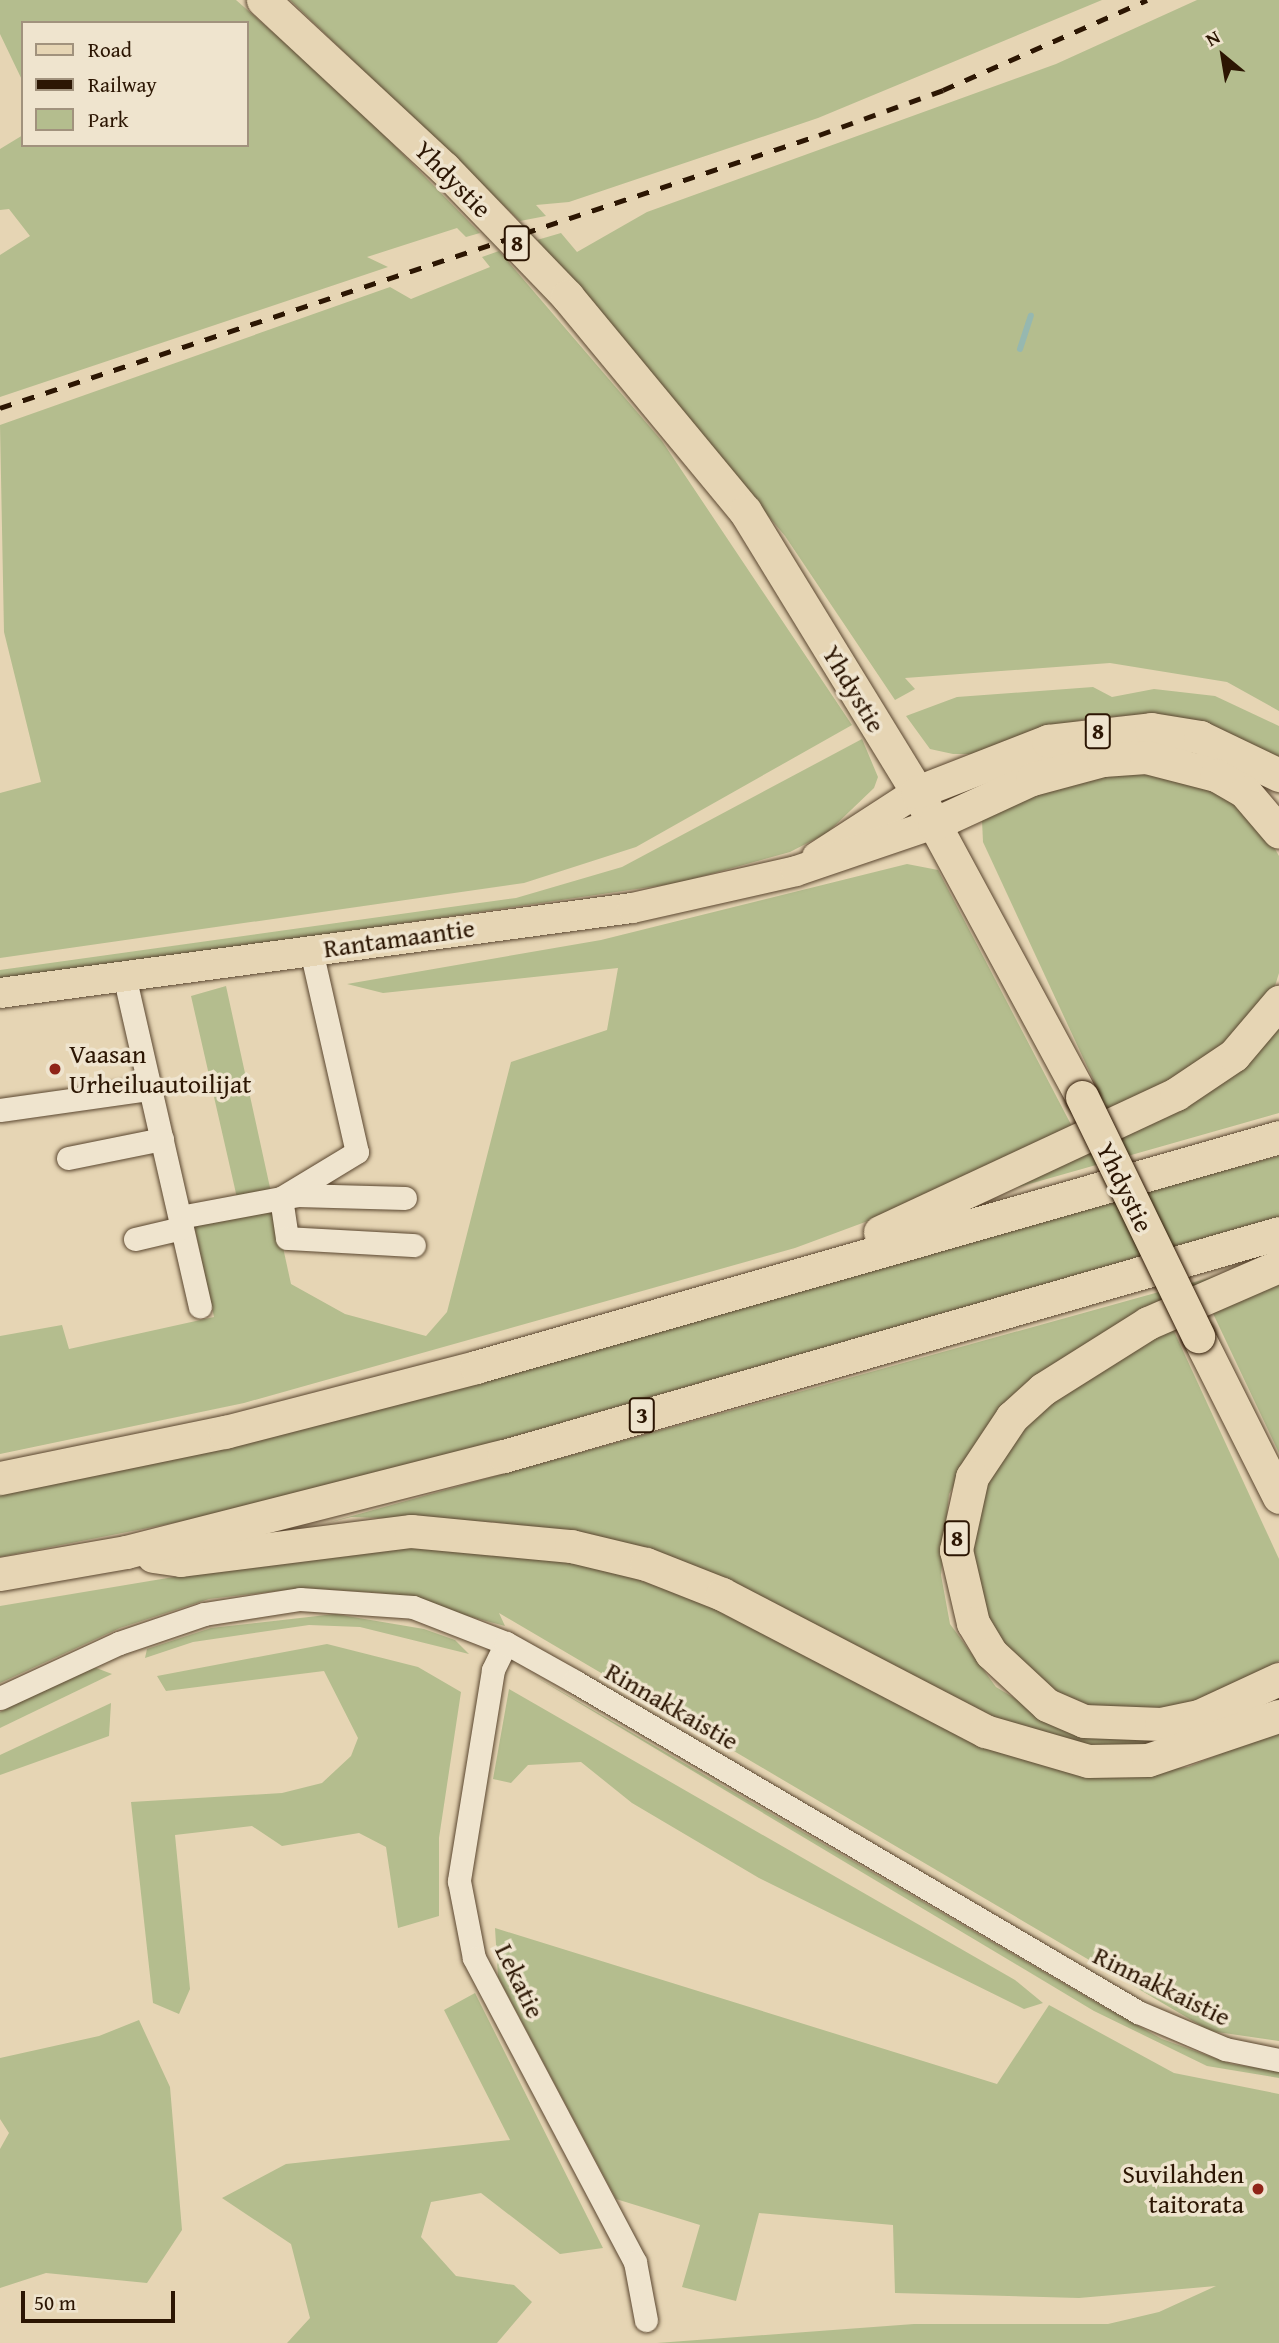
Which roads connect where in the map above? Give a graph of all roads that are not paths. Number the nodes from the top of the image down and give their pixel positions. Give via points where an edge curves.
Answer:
1 (263, 0) edge
2 (1279, 775) edge
3 (918, 792) junction
4 (934, 824) junction
5 (1279, 832) edge
6 (796, 872) junction
7 (311, 950) junction
8 (124, 975) junction
9 (0, 993) edge
10 (1279, 1002) edge
11 (150, 1089) junction
12 (0, 1110) edge
13 (1279, 1137) edge
14 (162, 1139) junction
15 (68, 1158) dead end
16 (281, 1198) junction
17 (405, 1198) dead end
18 (181, 1223) junction
19 (1279, 1233) edge
20 (135, 1238) dead end
21 (414, 1244) dead end
22 (834, 1262) junction
23 (1279, 1266) edge
24 (200, 1306) dead end
25 (0, 1478) edge
26 (1279, 1497) edge
27 (126, 1552) junction
28 (0, 1574) edge
29 (506, 1643) junction
30 (1279, 1679) edge
31 (0, 1699) edge
32 (1279, 1716) edge
33 (1279, 2060) edge
34 (646, 2320) dead end

1 - 3 highway, Yhdystie / 8 via 444,168 567,296 659,403 745,511
2 - 3 highway, 8 via 1200,737 1151,729 1048,741
3 - 4 highway, Yhdystie / 8
3 - 6 main road, Rantamaantie
4 - 5 highway via 1032,779 1103,760 1146,757 1216,775 1245,792
4 - 6 main road, Rantamaantie
4 - 26 highway, Yhdystie / 8, bridge via 1082,1097
6 - 7 main road, Rantamaantie via 632,908
7 - 8 main road, Rantamaantie
7 - 16 street via 357,1152
8 - 9 main road, Rantamaantie
8 - 11 street
10 - 22 highway via 1234,1055 1176,1094 894,1223
11 - 12 street
11 - 14 street
13 - 22 highway
14 - 15 street
14 - 18 street
16 - 17 street
16 - 18 street
16 - 21 street via 287,1238
18 - 20 street
18 - 24 street
19 - 27 highway, 3 via 504,1456
22 - 25 highway via 225,1432
23 - 30 highway, 8 via 1147,1323 1043,1389 1012,1417 972,1476 956,1550 973,1623 991,1653 1047,1705 1084,1721 1161,1724 1199,1716
27 - 28 highway, 3
27 - 32 highway via 181,1560 411,1531 571,1546 646,1564 722,1594 985,1731 1088,1761 1148,1760
29 - 31 street, Rinnakkaistie via 413,1607 300,1599 164,1625
29 - 33 street, Rinnakkaistie via 1138,2012 1225,2049
29 - 34 street, Lekatie via 493,1670 459,1881 474,1958 635,2262

